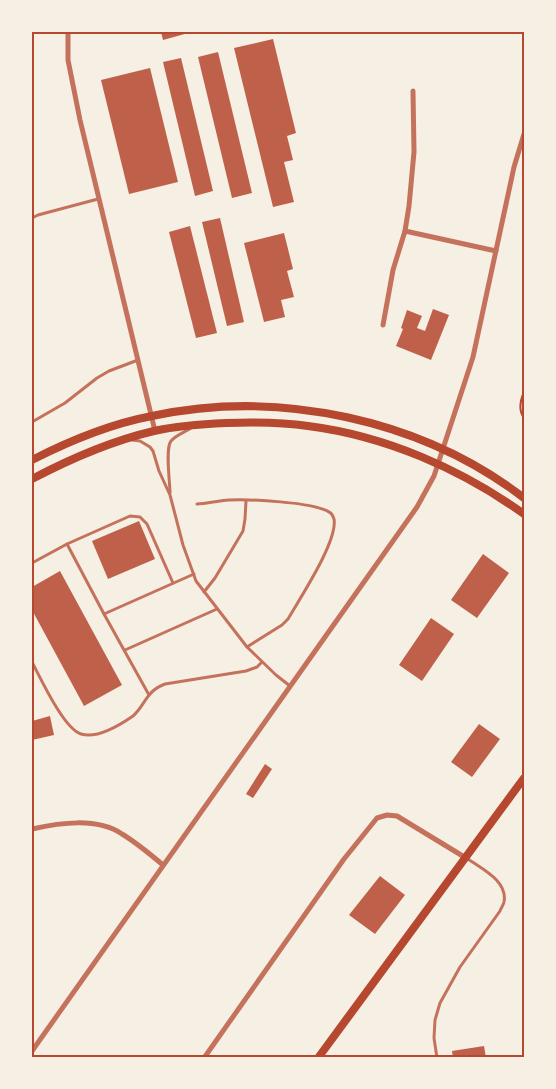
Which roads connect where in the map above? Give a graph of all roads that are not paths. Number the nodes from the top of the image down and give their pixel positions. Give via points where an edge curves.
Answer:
1 (68, 32) edge
2 (413, 91) dead end
3 (525, 134) edge
4 (98, 199) junction
5 (32, 218) edge
6 (405, 231) junction
7 (496, 251) junction
8 (383, 325) dead end
9 (138, 360) junction
10 (151, 416) junction
11 (32, 422) edge
12 (196, 425) junction
13 (155, 431) junction
14 (124, 440) junction
15 (442, 449) junction
16 (32, 460) edge
17 (438, 464) junction
18 (32, 479) edge
19 (170, 495) junction
20 (525, 498) edge
21 (246, 500) junction
22 (196, 504) dead end
23 (525, 514) edge
24 (66, 544) junction
25 (32, 563) edge
26 (194, 574) junction
27 (174, 583) junction
28 (204, 592) junction
29 (217, 609) junction
30 (104, 614) junction
31 (247, 647) junction
32 (125, 651) junction
33 (32, 662) edge
34 (262, 662) junction
35 (290, 686) junction
36 (149, 695) junction
37 (525, 778) edge
38 (32, 829) edge
39 (466, 858) junction
40 (163, 865) junction
41 (32, 1051) edge
42 (204, 1058) edge
43 (318, 1058) edge
44 (437, 1058) edge

1 - 4 street via 72,83
2 - 6 street via 414,152
3 - 7 street
4 - 5 lane
4 - 9 street
6 - 7 street
6 - 8 street
7 - 15 street via 473,357
9 - 10 street
9 - 11 lane via 97,378 65,404
10 - 13 street
10 - 15 main road via 219,407 296,409 367,422
10 - 16 main road via 93,434
12 - 13 main road
12 - 17 main road via 274,423 330,429 380,441
12 - 19 lane via 169,444
13 - 14 main road
14 - 18 main road
14 - 19 lane via 140,441 150,447
15 - 17 street
15 - 20 main road
17 - 23 main road
17 - 35 street via 417,507
19 - 26 lane
21 - 22 lane
21 - 28 lane via 243,531
21 - 31 lane via 319,508 330,512 334,522 330,543 288,619
24 - 25 lane
24 - 27 lane via 130,516 140,517 147,524
24 - 30 lane
26 - 27 lane
26 - 28 lane
27 - 30 lane
28 - 29 lane
29 - 31 lane
29 - 32 lane
30 - 32 lane
31 - 34 lane
32 - 36 lane
33 - 36 lane via 68,724 82,734 99,734 131,717
34 - 35 lane
34 - 36 lane via 246,671 165,684
35 - 40 street
37 - 39 main road
38 - 40 street via 66,824 104,825 121,832
39 - 42 street via 397,816 377,818
39 - 43 main road
39 - 44 lane via 499,883 504,902 440,1003 434,1038
40 - 41 street

